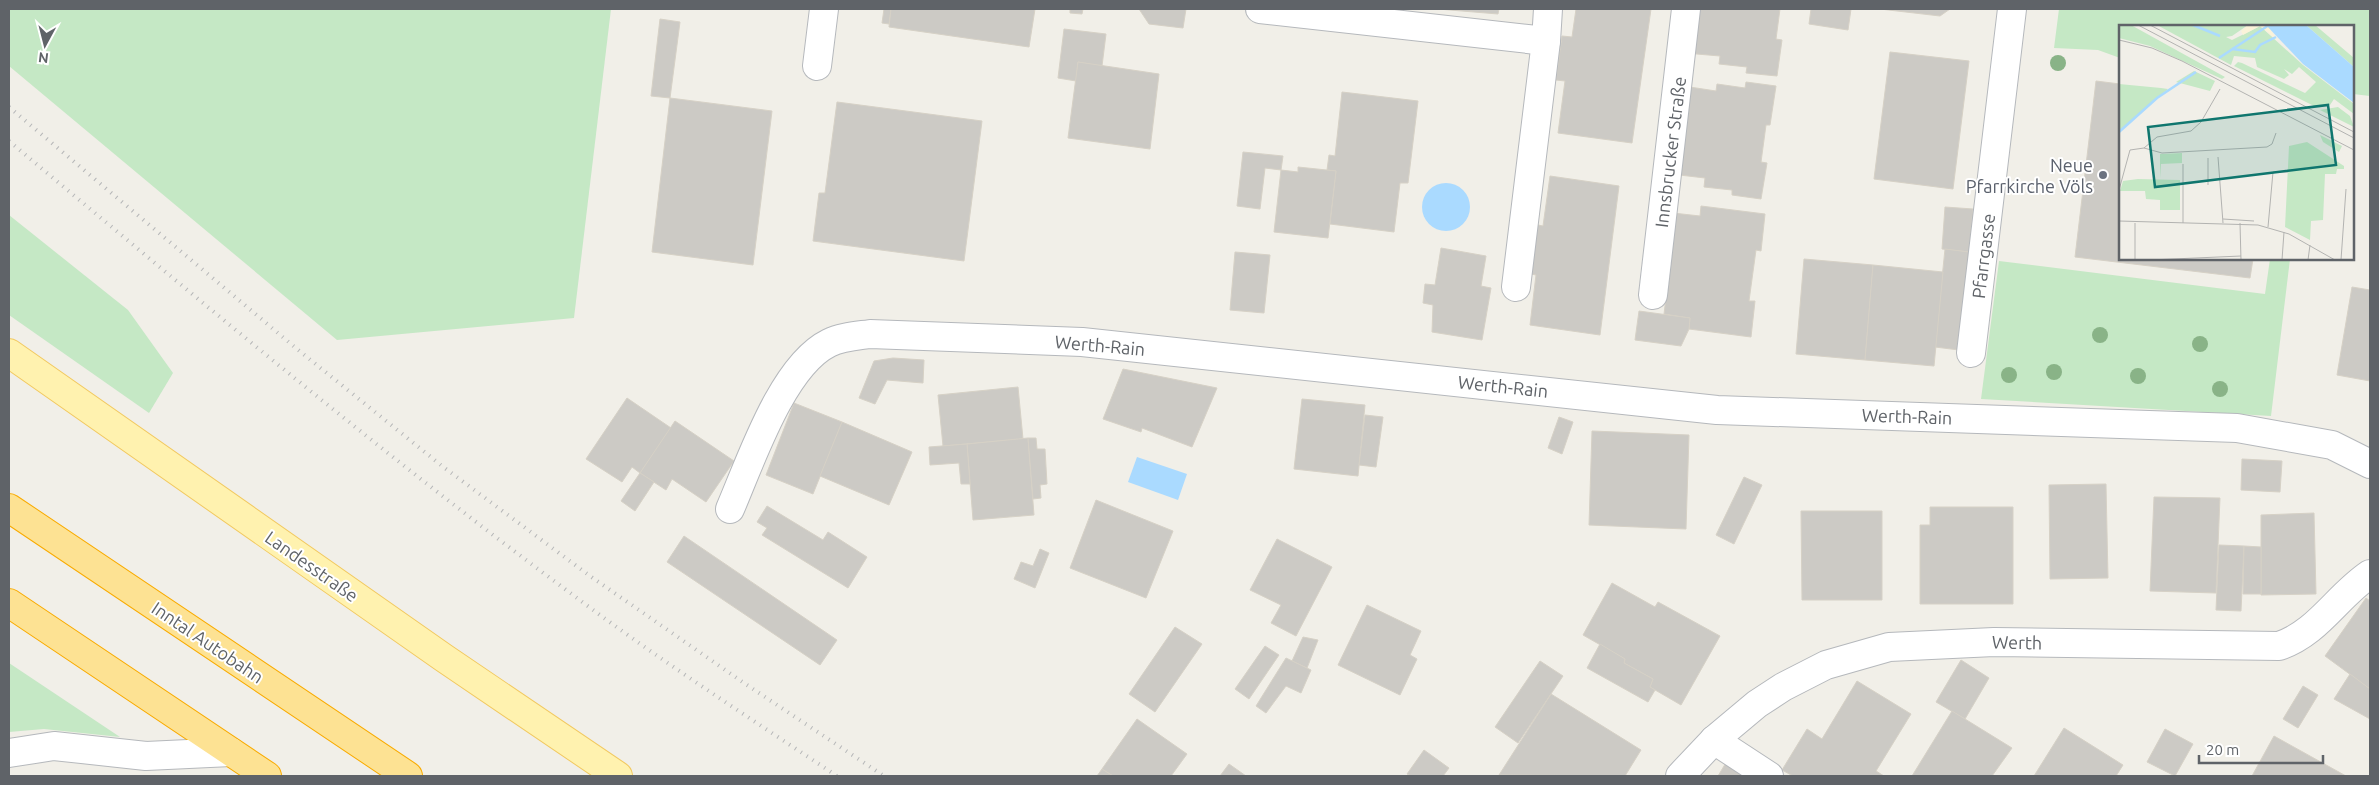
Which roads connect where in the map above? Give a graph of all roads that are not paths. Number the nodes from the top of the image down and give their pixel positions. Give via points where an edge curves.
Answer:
1 (824, 9) edge
2 (1260, 9) edge
3 (1548, 9) edge
4 (1686, 9) edge
5 (2012, 9) edge
6 (1546, 41) junction
7 (817, 66) dead end
8 (1516, 287) dead end
9 (1653, 295) dead end
10 (9, 352) edge
11 (1971, 353) dead end
12 (2370, 464) edge
13 (9, 508) edge
14 (730, 509) dead end
15 (2370, 574) edge
16 (9, 603) edge
17 (1714, 740) junction
18 (231, 752) junction
19 (9, 753) edge
20 (267, 776) edge
21 (408, 776) edge
22 (618, 776) edge
23 (1680, 776) edge
24 (1769, 776) edge

1 - 7 street
2 - 6 street
3 - 6 street
4 - 9 street, Innsbrucker Straße
5 - 11 street, Pfarrgasse
6 - 8 street
10 - 22 main road, Landesstraße via 355,596
12 - 14 street, Werth-Rain via 2332,445 2237,428 1717,410 1082,342 870,334 828,343 798,369 779,400
13 - 21 highway, Inntal Autobahn
15 - 17 street, Werth via 2315,626 2295,641 2279,646 1994,642 1889,647 1826,664 1757,704
16 - 18 highway
17 - 23 street, Werth
17 - 24 street
18 - 19 street via 146,756 54,746
18 - 20 highway

